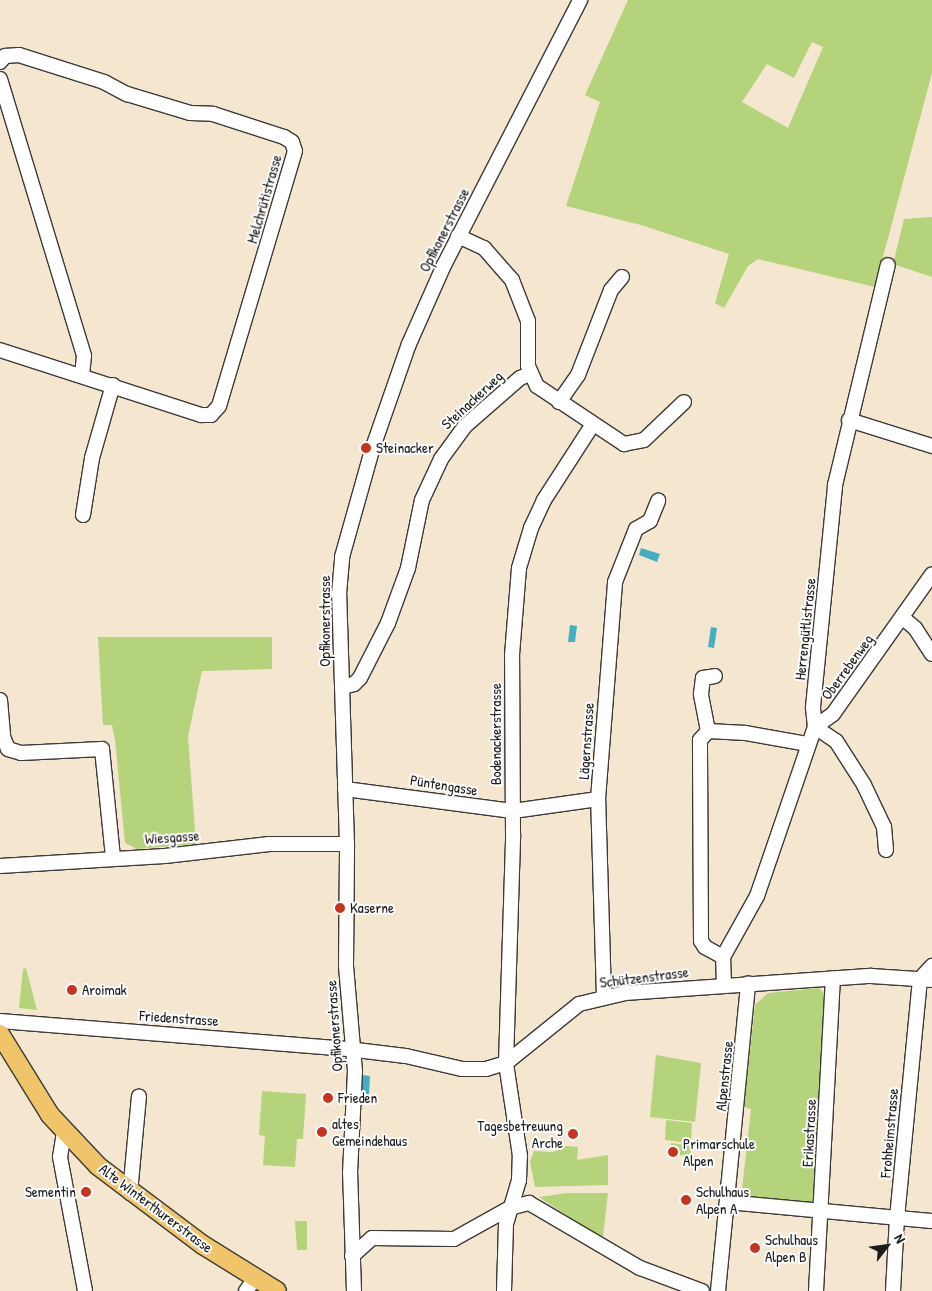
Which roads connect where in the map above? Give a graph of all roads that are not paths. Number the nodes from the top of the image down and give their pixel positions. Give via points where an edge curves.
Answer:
1 (580, 0) edge
2 (0, 62) edge
3 (0, 79) edge
4 (458, 236) junction
5 (888, 265) dead end
6 (622, 276) dead end
7 (0, 350) edge
8 (82, 374) junction
9 (530, 374) junction
10 (113, 385) junction
11 (559, 402) junction
12 (684, 402) dead end
13 (849, 420) junction
14 (593, 424) junction
15 (932, 446) edge
16 (658, 501) dead end
17 (83, 515) dead end
18 (932, 574) edge
19 (903, 618) junction
20 (932, 654) edge
21 (715, 676) dead end
22 (342, 687) junction
23 (0, 700) edge
24 (815, 727) junction
25 (708, 732) junction
26 (808, 744) junction
27 (345, 789) junction
28 (598, 799) junction
29 (513, 811) junction
30 (347, 844) junction
31 (886, 850) dead end
32 (113, 857) junction
33 (0, 866) edge
34 (723, 957) junction
35 (932, 966) edge
36 (833, 978) junction
37 (926, 980) edge
38 (748, 983) junction
39 (724, 984) junction
40 (604, 997) junction
41 (0, 1021) edge
42 (0, 1034) edge
43 (355, 1050) junction
44 (506, 1063) junction
45 (139, 1096) dead end
46 (64, 1132) junction
47 (130, 1193) junction
48 (727, 1202) junction
49 (510, 1208) junction
50 (821, 1211) junction
51 (897, 1218) junction
52 (932, 1221) edge
53 (352, 1256) junction
54 (250, 1284) edge
55 (85, 1291) edge
56 (277, 1291) edge
57 (354, 1291) edge
58 (504, 1291) edge
59 (702, 1291) edge
60 (718, 1291) edge
61 (816, 1291) edge
62 (894, 1291) edge

1 - 4 street, Opfikonerstrasse
2 - 10 street, Melchrütistrasse via 5,56 19,55 104,82 126,94 190,113 212,114 292,142 295,150 220,406 211,415 201,415
3 - 8 street via 84,356
4 - 9 street via 484,248 512,280 528,321
4 - 22 street, Opfikonerstrasse via 409,344 348,531 339,594
5 - 13 street, Herrengütlistrasse
6 - 11 street via 611,290 578,375
7 - 8 street
8 - 10 street
9 - 11 street via 537,386
9 - 22 street, Steinackerweg via 520,378 465,426 441,459 422,500 408,568 388,623 360,678 354,684
10 - 17 street via 92,458
11 - 14 street
12 - 14 street via 644,440 635,444 624,444
13 - 15 street
13 - 24 street, Herrengütlistrasse via 835,485 814,707
14 - 29 street, Bodenackerstrasse via 544,500 530,528 519,568 512,654
16 - 28 street, Lägernstrasse via 650,521 636,529 615,582
18 - 19 street, Oberrebenweg
19 - 20 street via 915,628
19 - 24 street, Oberrebenweg via 833,714
21 - 25 street via 703,678 701,694
22 - 27 street, Opfikonerstrasse
23 - 32 street via 3,737 8,749 21,753 102,749
24 - 26 street, Herrengütlistrasse
24 - 31 street via 836,741 864,785 884,827
25 - 26 street via 746,733
25 - 34 street via 700,740 700,930 705,947
26 - 34 street, Herrengütlistrasse via 757,896
27 - 29 street, Püntengasse
27 - 30 street, Opfikonerstrasse
28 - 29 street, Püntengasse
28 - 40 street, Lägernstrasse
29 - 44 street, Bodenackerstrasse
30 - 32 street, Wiesgasse via 269,844 165,856
30 - 43 street, Opfikonerstrasse via 346,966
32 - 33 street, Wiesgasse
34 - 39 street
35 - 37 street
36 - 37 street, Schützenstrasse
36 - 38 street, Schützenstrasse
36 - 50 street, Erikastrasse
37 - 51 street, Frohheimstrasse
38 - 39 street, Schützenstrasse
38 - 48 street, Alpenstrasse
39 - 40 street, Schützenstrasse
40 - 44 street, Schützenstrasse via 579,1004 564,1014
41 - 43 street, Friedenstrasse
42 - 46 main road, Alte Winterthurerstrasse
43 - 44 street, Schützenstrasse via 406,1056 462,1069 486,1069
43 - 53 street, Opfikonerstrasse via 350,1173
44 - 49 street, Bodenackerstrasse via 520,1156 519,1180
45 - 47 street
46 - 47 main road, Alte Winterthurerstrasse
46 - 55 street via 60,1157
47 - 54 main road, Alte Winterthurerstrasse
48 - 50 street
48 - 60 street, Alpenstrasse
49 - 53 street via 471,1233 454,1239 372,1238
49 - 58 street, Bodenackerstrasse
49 - 59 street via 529,1203 640,1268
50 - 51 street
50 - 61 street, Erikastrasse
51 - 52 street
51 - 62 street, Frohheimstrasse
53 - 57 street, Opfikonerstrasse
54 - 56 main road, Alte Winterthurerstrasse

